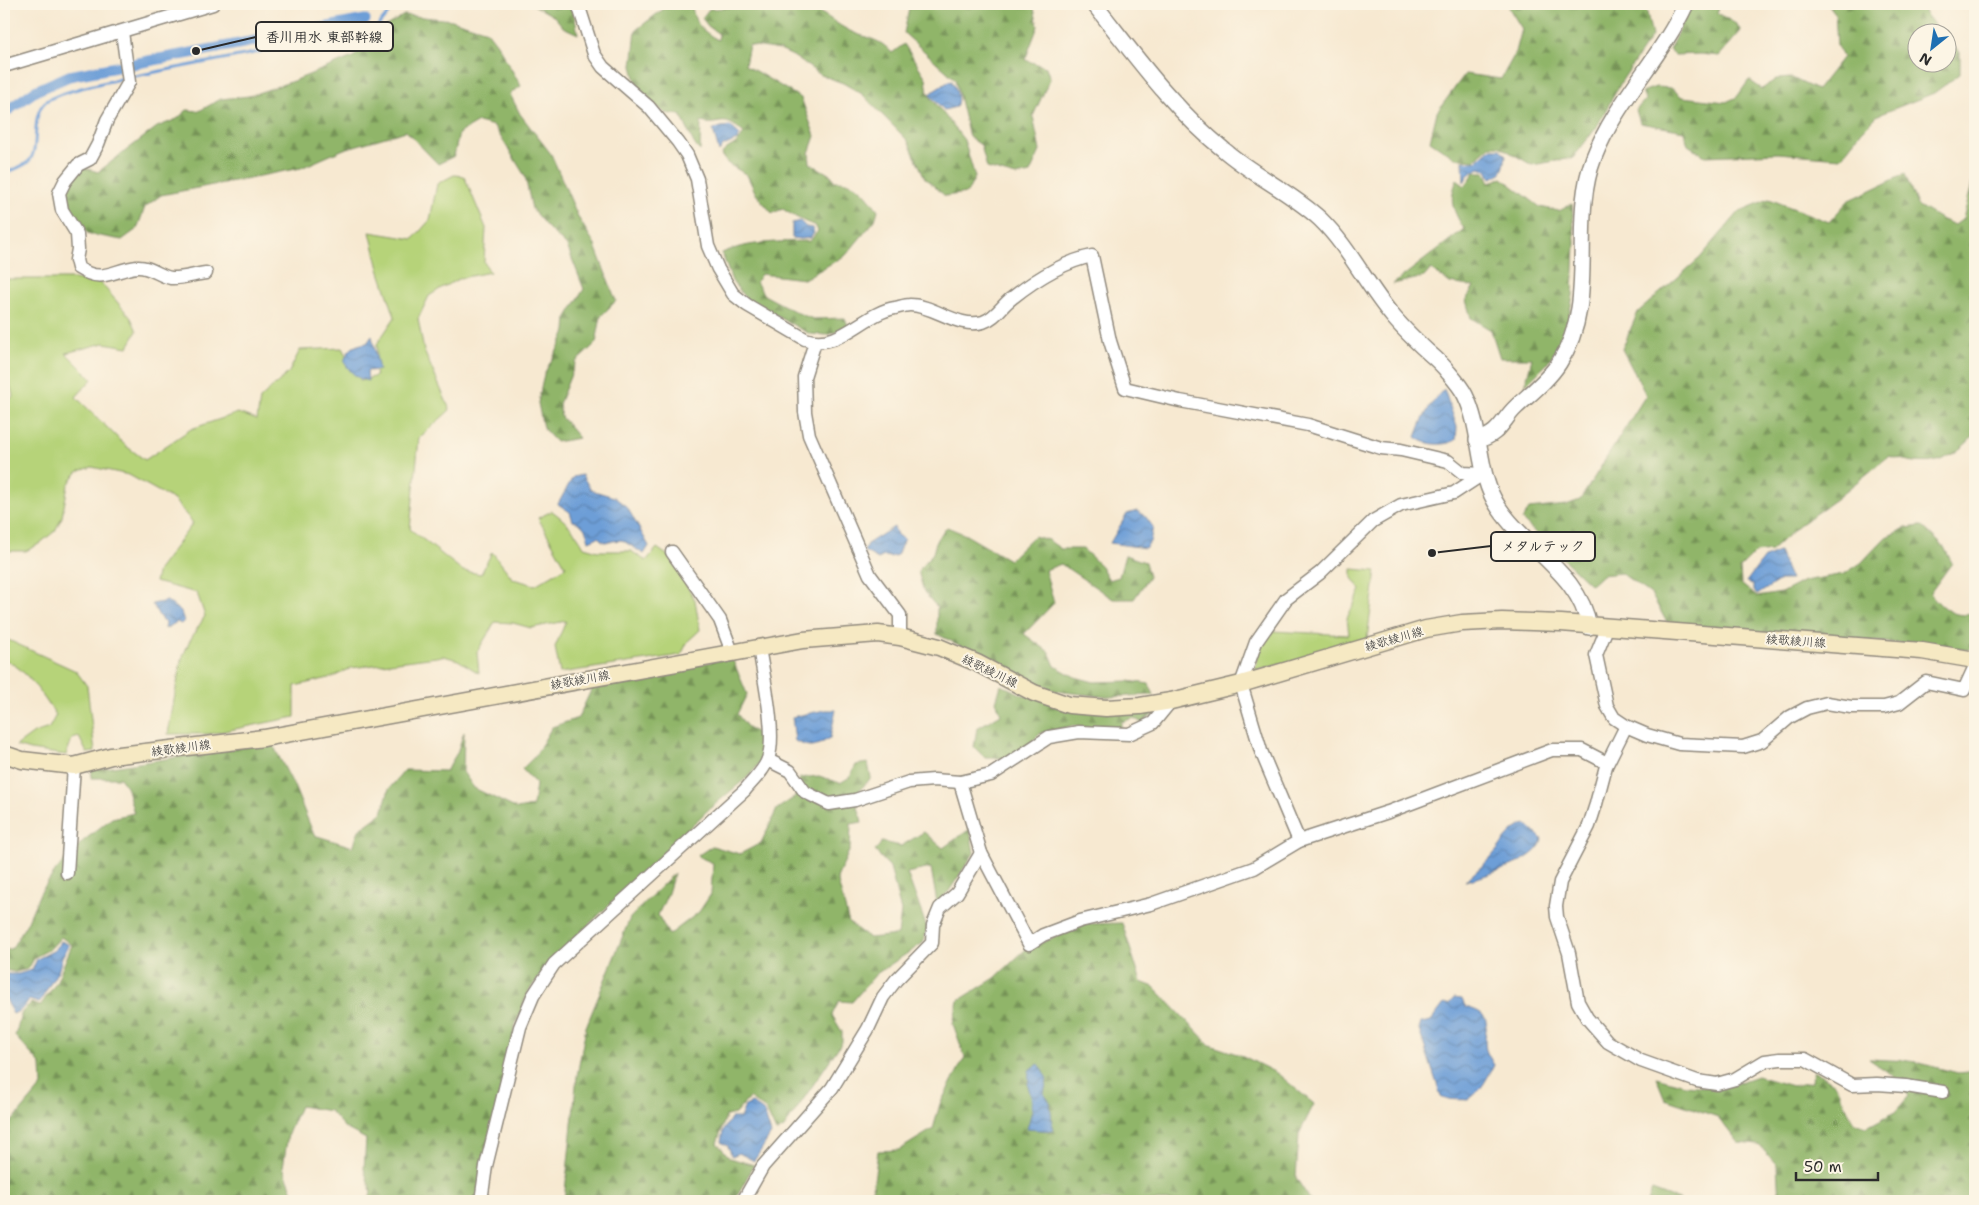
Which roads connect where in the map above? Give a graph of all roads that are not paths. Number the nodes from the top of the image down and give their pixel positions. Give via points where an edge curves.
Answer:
1 (213, 4) edge
2 (578, 4) edge
3 (1094, 4) edge
4 (1686, 4) edge
5 (122, 32) junction
6 (4, 66) edge
7 (206, 273) dead end
8 (816, 342) junction
9 (1477, 440) junction
10 (1483, 474) junction
11 (672, 552) dead end
12 (1589, 627) junction
13 (1607, 628) junction
14 (900, 637) junction
15 (759, 647) junction
16 (732, 652) junction
17 (1975, 660) edge
18 (1975, 666) edge
19 (1241, 684) junction
20 (1171, 701) junction
21 (1626, 726) junction
22 (4, 754) edge
23 (768, 760) junction
24 (1607, 763) junction
25 (74, 766) junction
26 (960, 782) junction
27 (1298, 840) junction
28 (981, 854) junction
29 (67, 873) dead end
30 (1943, 1092) dead end
31 (481, 1201) edge
32 (743, 1201) edge

1 - 5 street
2 - 8 street via 599,61 649,107 687,155 697,179 708,246 734,294 784,328
3 - 9 street via 1164,91 1202,132 1319,218 1334,234 1391,315 1447,370 1465,395
4 - 9 street via 1664,44 1601,140 1593,160 1582,224 1582,300 1566,351 1550,375 1514,409 1506,421 1490,435
5 - 6 street
5 - 7 street via 129,82 90,158 78,165 59,193 62,210 78,234 78,268 102,277 139,267 171,278
8 - 10 street via 843,336 881,310 911,305 963,321 984,322 1011,298 1054,270 1092,256 1110,341 1125,388 1308,425 1381,448 1448,461 1462,473
8 - 14 street via 804,377 809,435 870,575 900,615
9 - 10 street
10 - 12 street via 1501,511 1578,596
10 - 19 street via 1454,493 1401,505 1373,521 1320,573 1286,599 1256,642
11 - 16 street via 720,620
12 - 13 main road, 綾歌綾川線
12 - 19 main road, 綾歌綾川線 via 1502,621 1462,624 1426,630
13 - 17 main road, 綾歌綾川線 via 1912,650
13 - 21 street via 1596,655 1607,706 1614,718
14 - 15 main road, 綾歌綾川線 via 878,634
14 - 20 main road, 綾歌綾川線 via 939,647 1034,693 1069,705 1106,708
15 - 16 main road, 綾歌綾川線
15 - 23 street via 770,729
16 - 25 main road, 綾歌綾川線 via 264,738 111,756
18 - 21 street via 1964,690 1926,682 1899,703 1884,707 1826,703 1790,717 1762,741 1743,747 1678,744
19 - 20 main road, 綾歌綾川線
19 - 27 street via 1261,751
20 - 26 street via 1153,723 1129,734 1080,732 1049,737 991,775
21 - 24 street
22 - 25 main road, 綾歌綾川線 via 22,760
23 - 26 street via 790,771 805,792 830,804 855,800 909,782
23 - 31 street via 745,790 554,964 533,996 520,1026 504,1088
24 - 27 street via 1582,750 1552,750 1388,812
24 - 30 street via 1589,826 1560,882 1556,906 1578,1002 1608,1042 1641,1061 1697,1081 1717,1084 1735,1079 1765,1061 1806,1059 1852,1085 1906,1086
25 - 29 street
26 - 28 street
27 - 28 street via 1254,868 1151,904 1080,921 1029,944
28 - 32 street via 957,893 940,908 933,924 932,943 883,997 832,1088 763,1166

